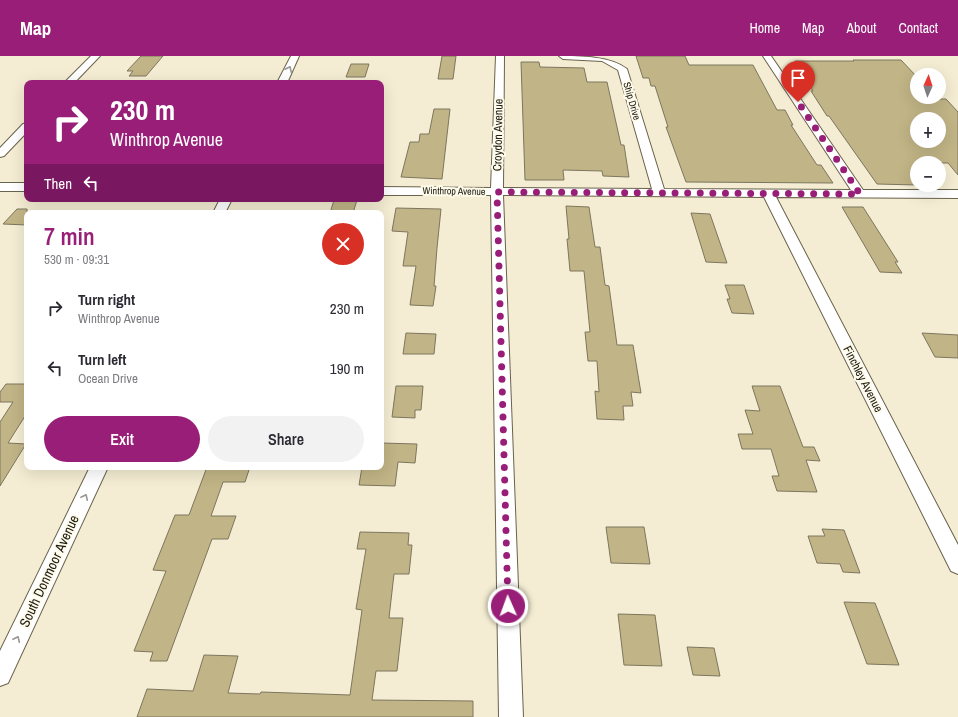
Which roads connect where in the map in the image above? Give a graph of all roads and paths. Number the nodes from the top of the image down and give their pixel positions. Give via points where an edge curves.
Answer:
1 (96, 56) edge
2 (295, 56) edge
3 (500, 56) edge
4 (563, 56) edge
5 (768, 56) edge
6 (72, 80) edge
7 (283, 80) edge
8 (24, 129) edge
9 (0, 154) edge
10 (0, 187) edge
11 (24, 187) edge
12 (384, 191) edge
13 (497, 192) junction
14 (659, 193) junction
15 (768, 193) junction
16 (860, 194) junction
17 (958, 194) edge
18 (98, 470) edge
19 (958, 565) edge
20 (0, 675) edge
21 (512, 717) edge

1 - 6 street
7 -> 2 street
3 - 13 street, Croydon Avenue
4 - 14 street, Ship Drive via 604,57 618,62
5 - 16 street
8 - 9 street
10 - 11 street
12 - 13 street, Winthrop Avenue
13 - 14 street, Winthrop Avenue
13 - 21 street, Croydon Avenue
14 - 15 street, Winthrop Avenue
15 - 16 street, Winthrop Avenue
15 - 19 street, Finchley Avenue
16 - 17 street, Winthrop Avenue
20 -> 18 street, South Donmoor Avenue

